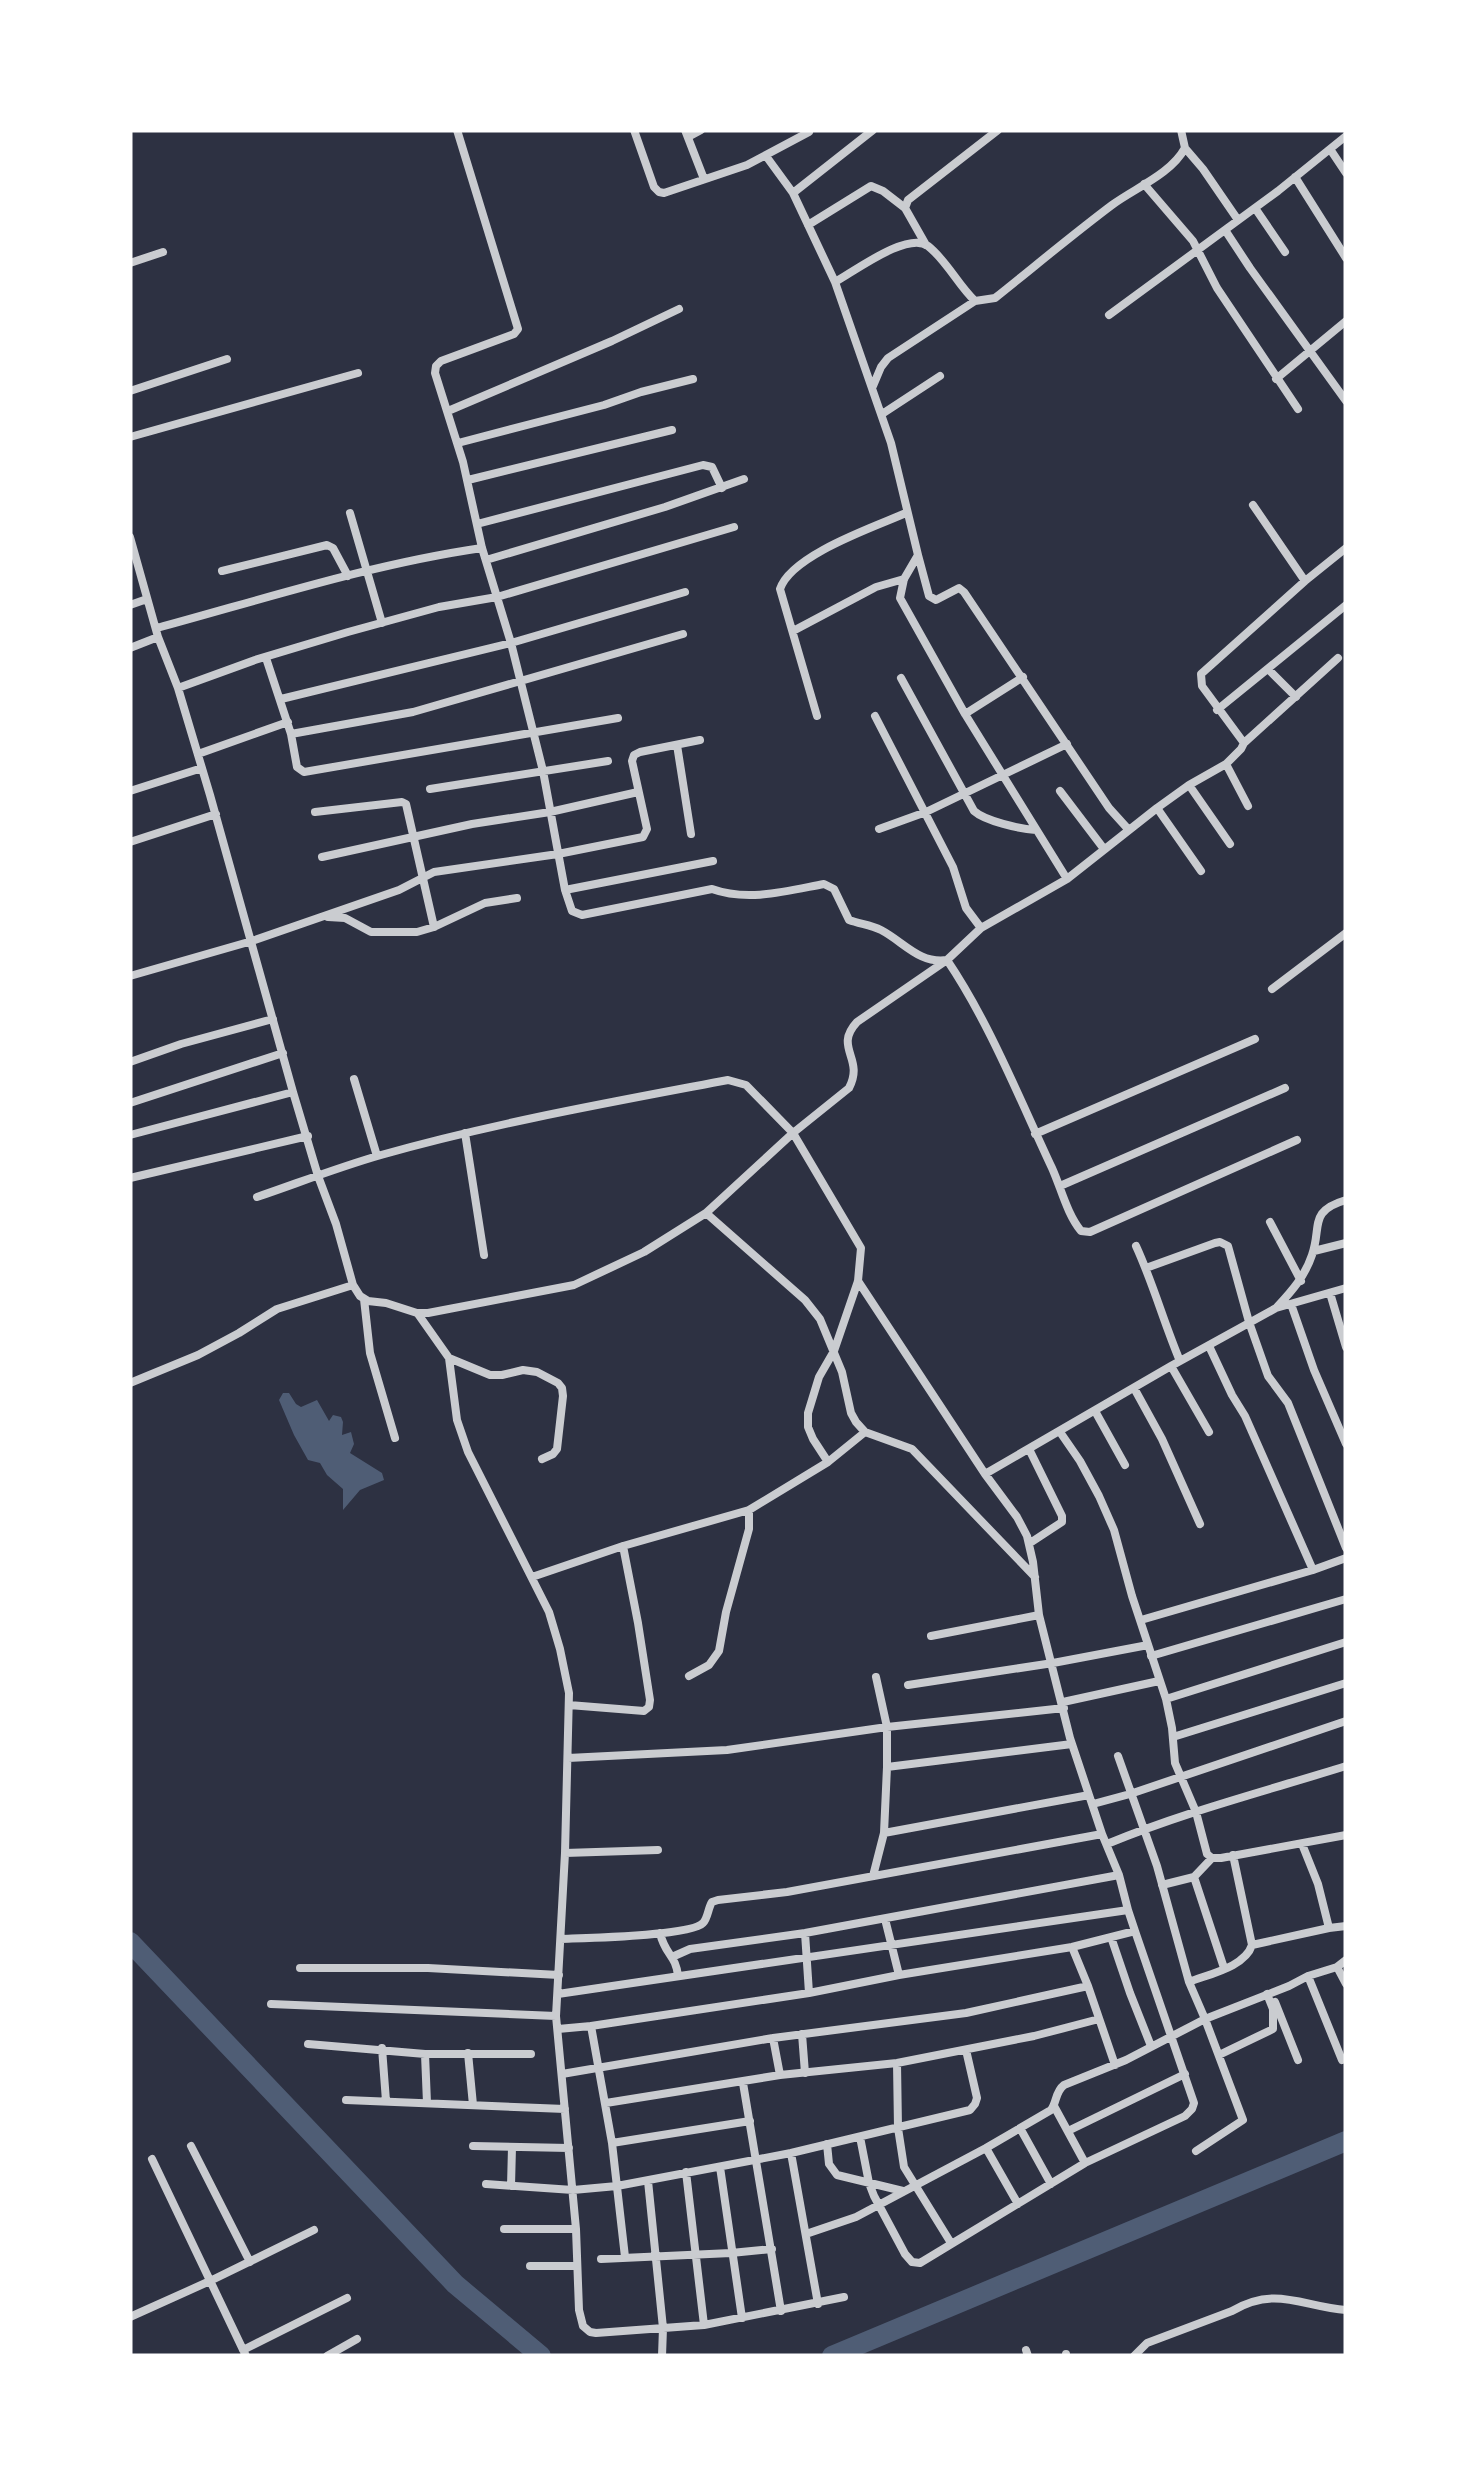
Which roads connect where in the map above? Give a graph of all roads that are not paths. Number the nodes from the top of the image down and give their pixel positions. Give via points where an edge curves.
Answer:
1 (457, 130) edge
2 (634, 130) edge
3 (702, 130) edge
4 (874, 130) edge
5 (978, 130) edge
6 (998, 130) edge
7 (1181, 130) edge
8 (808, 132) edge
9 (686, 134) edge
10 (1346, 136) edge
11 (985, 140) junction
12 (1185, 148) junction
13 (1330, 150) junction
14 (766, 156) junction
15 (1346, 173) edge
16 (1295, 178) junction
17 (704, 179) junction
18 (1144, 184) junction
19 (792, 193) junction
20 (905, 208) junction
21 (1255, 208) junction
22 (1238, 220) junction
23 (808, 226) junction
24 (1225, 230) junction
25 (926, 245) junction
26 (1197, 250) junction
27 (163, 252) dead end
28 (1284, 252) dead end
29 (1346, 258) edge
30 (130, 262) edge
31 (835, 282) junction
32 (976, 301) junction
33 (680, 309) dead end
34 (1110, 315) dead end
35 (1346, 321) edge
36 (1310, 352) junction
37 (227, 359) dead end
38 (358, 373) dead end
39 (940, 376) dead end
40 (693, 378) dead end
41 (1276, 379) junction
42 (873, 386) junction
43 (130, 390) edge
44 (1346, 401) edge
45 (1298, 409) dead end
46 (448, 411) junction
47 (882, 414) junction
48 (672, 430) dead end
49 (130, 436) edge
50 (458, 443) junction
51 (744, 479) dead end
52 (468, 480) junction
53 (722, 488) junction
54 (1253, 506) dead end
55 (906, 512) junction
56 (350, 513) dead end
57 (477, 524) junction
58 (734, 527) dead end
59 (130, 537) edge
60 (482, 548) junction
61 (1346, 548) edge
62 (918, 555) junction
63 (486, 560) junction
64 (133, 561) edge
65 (222, 571) dead end
66 (368, 572) junction
67 (348, 576) junction
68 (904, 579) junction
69 (1304, 582) junction
70 (685, 592) dead end
71 (497, 597) junction
72 (147, 599) junction
73 (130, 605) edge
74 (1346, 605) edge
75 (382, 623) junction
76 (793, 631) junction
77 (157, 632) junction
78 (684, 634) dead end
79 (512, 643) junction
80 (130, 648) edge
81 (266, 658) junction
82 (1338, 658) dead end
83 (1268, 670) junction
84 (1023, 677) junction
85 (900, 678) dead end
86 (520, 681) junction
87 (178, 688) junction
88 (1296, 697) junction
89 (281, 700) junction
90 (1217, 710) junction
91 (965, 714) junction
92 (816, 716) dead end
93 (875, 716) dead end
94 (618, 718) dead end
95 (288, 722) junction
96 (534, 733) junction
97 (292, 734) junction
98 (700, 740) dead end
99 (1244, 743) junction
100 (1066, 744) junction
101 (677, 745) junction
102 (198, 754) junction
103 (608, 761) dead end
104 (1226, 764) junction
105 (202, 768) junction
106 (543, 772) junction
107 (1003, 777) junction
108 (1189, 785) junction
109 (430, 790) dead end
110 (1060, 791) dead end
111 (130, 792) edge
112 (638, 792) junction
113 (964, 795) junction
114 (1248, 806) dead end
115 (1157, 808) junction
116 (314, 812) dead end
117 (550, 812) junction
118 (926, 812) junction
119 (216, 814) junction
120 (879, 829) dead end
121 (1128, 829) junction
122 (1036, 830) junction
123 (691, 834) dead end
124 (414, 838) junction
125 (130, 842) edge
126 (1230, 844) dead end
127 (1104, 849) junction
128 (558, 854) junction
129 (322, 856) dead end
130 (713, 861) dead end
131 (1201, 871) dead end
132 (423, 879) junction
133 (1067, 879) junction
134 (565, 890) junction
135 (517, 898) dead end
136 (323, 916) junction
137 (434, 927) junction
138 (981, 928) junction
139 (1346, 933) edge
140 (252, 941) junction
141 (947, 960) junction
142 (130, 976) edge
143 (1272, 988) dead end
144 (273, 1019) junction
145 (1255, 1039) dead end
146 (283, 1053) junction
147 (130, 1062) edge
148 (354, 1080) dead end
149 (1285, 1088) dead end
150 (294, 1092) junction
151 (130, 1103) edge
152 (465, 1133) junction
153 (793, 1133) junction
154 (130, 1134) edge
155 (1035, 1134) junction
156 (308, 1136) junction
157 (1297, 1140) dead end
158 (377, 1156) junction
159 (318, 1176) junction
160 (130, 1178) edge
161 (1060, 1186) junction
162 (256, 1198) dead end
163 (1346, 1200) edge
164 (706, 1214) junction
165 (1270, 1222) dead end
166 (1346, 1243) edge
167 (1136, 1246) dead end
168 (1314, 1251) junction
169 (484, 1255) dead end
170 (1146, 1268) junction
171 (858, 1281) junction
172 (1300, 1281) junction
173 (353, 1285) junction
174 (1346, 1288) edge
175 (1330, 1293) junction
176 (364, 1299) junction
177 (1291, 1304) junction
178 (1276, 1308) junction
179 (417, 1313) junction
180 (1249, 1322) junction
181 (1344, 1334) edge
182 (1209, 1346) junction
183 (1346, 1347) edge
184 (834, 1351) junction
185 (448, 1358) junction
186 (1175, 1364) junction
187 (130, 1384) edge
188 (1134, 1388) junction
189 (1095, 1411) junction
190 (865, 1432) junction
191 (1060, 1432) junction
192 (1209, 1432) dead end
193 (395, 1438) dead end
194 (1346, 1444) edge
195 (1029, 1449) junction
196 (542, 1460) dead end
197 (828, 1462) junction
198 (1124, 1465) dead end
199 (985, 1474) junction
200 (748, 1510) junction
201 (1200, 1524) dead end
202 (1030, 1543) junction
203 (622, 1546) junction
204 (1346, 1548) edge
205 (1346, 1558) edge
206 (1313, 1570) junction
207 (532, 1576) junction
208 (1035, 1577) junction
209 (1346, 1599) edge
210 (1040, 1615) junction
211 (1141, 1620) junction
212 (930, 1636) dead end
213 (1346, 1642) edge
214 (1148, 1645) junction
215 (1151, 1656) junction
216 (1053, 1663) junction
217 (689, 1676) dead end
218 (876, 1677) dead end
219 (1160, 1681) junction
220 (1346, 1683) edge
221 (908, 1686) dead end
222 (1166, 1699) junction
223 (569, 1705) junction
224 (1063, 1705) junction
225 (1346, 1721) edge
226 (887, 1727) junction
227 (1173, 1737) junction
228 (1072, 1744) junction
229 (1118, 1756) dead end
230 (568, 1758) junction
231 (1346, 1766) edge
232 (886, 1767) junction
233 (1180, 1777) junction
234 (1130, 1794) junction
235 (1091, 1800) junction
236 (1196, 1812) junction
237 (1143, 1829) junction
238 (884, 1833) junction
239 (1102, 1834) junction
240 (1346, 1836) edge
241 (1107, 1844) junction
242 (1302, 1844) junction
243 (658, 1850) dead end
244 (565, 1853) junction
245 (1233, 1855) junction
246 (1212, 1858) junction
247 (873, 1876) junction
248 (1119, 1876) junction
249 (1194, 1877) junction
250 (1162, 1885) junction
251 (1128, 1910) junction
252 (886, 1919) junction
253 (1346, 1926) edge
254 (1329, 1928) junction
255 (1135, 1932) junction
256 (660, 1933) junction
257 (804, 1933) junction
258 (1112, 1938) junction
259 (562, 1939) junction
260 (890, 1945) junction
261 (1252, 1945) junction
262 (1072, 1947) junction
263 (806, 1956) junction
264 (672, 1957) junction
265 (1346, 1960) edge
266 (1336, 1967) junction
267 (300, 1968) dead end
268 (1224, 1968) junction
269 (559, 1974) junction
270 (899, 1975) junction
271 (678, 1976) junction
272 (1308, 1976) junction
273 (1189, 1982) junction
274 (1346, 1984) edge
275 (1088, 1986) junction
276 (809, 1993) junction
277 (558, 1994) junction
278 (1270, 1994) junction
279 (272, 2004) dead end
280 (556, 2016) junction
281 (1099, 2018) junction
282 (1206, 2019) junction
283 (591, 2026) junction
284 (558, 2029) junction
285 (802, 2034) junction
286 (1172, 2035) junction
287 (773, 2038) junction
288 (308, 2044) dead end
289 (1151, 2046) junction
290 (382, 2048) junction
291 (966, 2050) junction
292 (468, 2053) junction
293 (426, 2054) junction
294 (530, 2054) dead end
295 (1219, 2055) junction
296 (1298, 2060) dead end
297 (1342, 2060) dead end
298 (897, 2063) junction
299 (1116, 2065) junction
300 (598, 2068) junction
301 (805, 2072) junction
302 (562, 2074) junction
303 (1185, 2074) junction
304 (780, 2075) junction
305 (743, 2083) junction
306 (346, 2100) dead end
307 (386, 2101) junction
308 (427, 2103) junction
309 (606, 2103) junction
310 (473, 2105) junction
311 (1054, 2106) junction
312 (565, 2109) junction
313 (750, 2121) junction
314 (898, 2128) junction
315 (1020, 2128) junction
316 (1068, 2132) junction
317 (860, 2137) junction
318 (612, 2142) junction
319 (827, 2144) junction
320 (191, 2146) dead end
321 (473, 2146) dead end
322 (512, 2146) junction
323 (569, 2148) junction
324 (986, 2148) junction
325 (1196, 2150) dead end
326 (791, 2154) junction
327 (152, 2158) dead end
328 (757, 2160) junction
329 (1085, 2163) junction
330 (720, 2167) junction
331 (686, 2172) junction
332 (648, 2181) junction
333 (869, 2183) junction
334 (486, 2184) dead end
335 (916, 2184) junction
336 (1051, 2184) junction
337 (511, 2186) junction
338 (617, 2186) junction
339 (573, 2190) junction
340 (904, 2191) junction
341 (878, 2204) junction
342 (1018, 2204) junction
343 (504, 2229) dead end
344 (576, 2229) junction
345 (314, 2230) dead end
346 (806, 2234) junction
347 (952, 2243) junction
348 (772, 2248) junction
349 (731, 2253) junction
350 (697, 2255) junction
351 (624, 2257) junction
352 (655, 2257) junction
353 (601, 2259) dead end
354 (250, 2262) junction
355 (530, 2266) dead end
356 (576, 2266) junction
357 (210, 2281) junction
358 (844, 2297) dead end
359 (346, 2298) dead end
360 (818, 2304) junction
361 (782, 2310) junction
362 (1346, 2310) edge
363 (130, 2317) edge
364 (742, 2318) junction
365 (704, 2325) junction
366 (663, 2328) junction
367 (357, 2339) dead end
368 (244, 2353) edge
369 (327, 2356) edge
370 (662, 2356) edge
371 (1134, 2356) edge

1 - 46 street via 518,328 436,366
2 - 17 street via 659,192
3 - 9 street
4 - 19 street
5 - 11 street
6 - 11 street
7 - 12 street
8 - 14 street
9 - 17 street
10 - 13 street
11 - 20 street via 911,196
12 - 18 street
12 - 22 street
13 - 15 street
13 - 16 street
14 - 17 street
14 - 19 street
16 - 21 street
16 - 29 street
18 - 26 street
18 - 32 street via 995,298
19 - 23 street
20 - 23 street via 871,186
20 - 25 street
21 - 22 street
21 - 28 street
22 - 24 street
23 - 31 street
24 - 26 street
24 - 36 street
25 - 31 street via 897,246
25 - 32 street
26 - 34 street
26 - 41 street
27 - 30 street
31 - 42 street
32 - 42 street via 888,358
33 - 46 street
35 - 36 street
36 - 41 street
36 - 44 street
37 - 43 street
38 - 49 street
39 - 47 street
40 - 50 street
41 - 45 street
42 - 47 street
46 - 50 street
47 - 55 street
48 - 52 street
50 - 52 street
51 - 53 street
52 - 57 street
53 - 57 street via 712,467 703,465
53 - 63 street
54 - 69 street
55 - 62 street
55 - 76 street via 814,554 785,577 780,589
56 - 66 street
57 - 60 street
58 - 71 street
59 - 64 street
60 - 63 street
60 - 66 street
61 - 69 street
62 - 68 street
62 - 84 street via 929,596 936,600 962,589
63 - 71 street
64 - 72 street
65 - 67 street via 327,545
66 - 67 street
66 - 75 street
67 - 77 street
68 - 76 street
68 - 91 street via 900,598
69 - 90 street via 1201,674
70 - 79 street
71 - 75 street
71 - 79 street
72 - 73 street
72 - 77 street
74 - 83 street
75 - 81 street
76 - 92 street
77 - 80 street
77 - 87 street
78 - 86 street
79 - 86 street
79 - 89 street
81 - 87 street
81 - 89 street
82 - 88 street
83 - 88 street
83 - 90 street
84 - 91 street
84 - 100 street
85 - 113 street
86 - 96 street
86 - 97 street via 413,712
87 - 102 street
88 - 99 street
89 - 95 street
90 - 99 street
91 - 107 street
93 - 118 street
94 - 96 street
95 - 97 street
95 - 102 street
96 - 97 street via 307,772 297,767
96 - 106 street
98 - 101 street
99 - 104 street
100 - 107 street
100 - 121 street
101 - 112 street via 634,755
101 - 123 street
102 - 105 street
103 - 106 street
104 - 108 street
104 - 114 street
105 - 111 street
105 - 119 street
106 - 109 street
106 - 117 street
107 - 113 street
107 - 122 street
108 - 115 street
108 - 126 street
110 - 127 street
112 - 117 street
112 - 128 street via 643,836
113 - 118 street
113 - 122 street via 984,818
115 - 121 street
115 - 131 street
116 - 124 street via 402,802
117 - 124 street
117 - 128 street
118 - 120 street
118 - 138 street
119 - 125 street
119 - 140 street
121 - 127 street
122 - 133 street
124 - 129 street
124 - 132 street
127 - 133 street
128 - 132 street via 447,869
128 - 134 street
130 - 134 street
132 - 136 street
132 - 137 street
133 - 138 street
134 - 141 street via 572,911 582,915 712,888 762,895 824,884 834,889 849,920 878,929 920,956
135 - 137 street via 485,903
136 - 137 street via 371,932
136 - 140 street
138 - 141 street
139 - 143 street
140 - 142 street
140 - 144 street
141 - 153 street via 848,1032 855,1067 849,1088
141 - 155 street
144 - 146 street
144 - 147 street
145 - 155 street
146 - 150 street
146 - 151 street
148 - 158 street
149 - 161 street
150 - 154 street
150 - 156 street
152 - 153 street via 728,1080 746,1085
152 - 158 street
152 - 169 street
153 - 164 street
153 - 171 street via 860,1248
155 - 161 street
156 - 159 street
156 - 160 street
157 - 161 street via 1090,1232 1075,1224
158 - 159 street
159 - 162 street
159 - 173 street
163 - 168 street via 1320,1215
164 - 179 street via 574,1285
164 - 184 street via 805,1300
165 - 172 street
166 - 168 street
167 - 170 street
168 - 172 street
170 - 180 street via 1224,1244
170 - 186 street
171 - 184 street
171 - 199 street
172 - 178 street
173 - 176 street
173 - 187 street via 276,1309 239,1334
174 - 175 street
175 - 177 street
175 - 181 street
176 - 179 street
176 - 193 street via 370,1354
177 - 178 street
177 - 194 street
178 - 180 street
179 - 185 street
180 - 182 street
180 - 204 street
181 - 183 street
182 - 186 street
182 - 206 street
184 - 190 street via 851,1412
184 - 197 street via 808,1413 808,1427
185 - 196 street via 490,1375 531,1370 558,1383 563,1396 557,1449
185 - 207 street via 468,1452
186 - 188 street
186 - 192 street
188 - 189 street
188 - 201 street
189 - 191 street
189 - 198 street
190 - 197 street
190 - 208 street via 912,1449
191 - 195 street
191 - 211 street via 1107,1512
195 - 199 street
195 - 202 street via 1062,1516
197 - 200 street
199 - 202 street
200 - 203 street
200 - 217 street via 719,1651
202 - 208 street
203 - 207 street
203 - 223 street via 649,1707
205 - 206 street
206 - 211 street
207 - 223 street via 555,1628
208 - 210 street
209 - 215 street
210 - 212 street
210 - 216 street
211 - 214 street
213 - 222 street
214 - 215 street
214 - 216 street
215 - 219 street
216 - 221 street
216 - 224 street
218 - 226 street
219 - 222 street
219 - 224 street
220 - 227 street
222 - 227 street
223 - 230 street
224 - 226 street
224 - 228 street
225 - 233 street
226 - 230 street via 726,1750
226 - 232 street
227 - 233 street
228 - 232 street
228 - 235 street
229 - 234 street
230 - 244 street
231 - 236 street
232 - 238 street
233 - 234 street
233 - 236 street
234 - 235 street
234 - 237 street
235 - 238 street
235 - 239 street
236 - 237 street
236 - 246 street
237 - 241 street
237 - 250 street
238 - 247 street
239 - 241 street
239 - 247 street
240 - 242 street
241 - 248 street
242 - 245 street
242 - 254 street
243 - 244 street
244 - 259 street
245 - 246 street
245 - 261 street
246 - 249 street
247 - 256 street via 718,1900 698,1927
248 - 251 street
248 - 252 street
249 - 250 street
249 - 268 street
250 - 273 street
251 - 255 street
251 - 260 street
252 - 257 street
252 - 260 street
253 - 254 street
254 - 261 street
255 - 258 street
255 - 286 street
256 - 259 street
256 - 264 street
257 - 263 street
257 - 264 street
258 - 262 street
258 - 289 street
259 - 269 street
260 - 263 street
260 - 270 street
261 - 268 street
262 - 270 street
262 - 275 street
263 - 271 street
263 - 276 street
264 - 271 street
265 - 266 street
266 - 272 street
266 - 274 street
267 - 269 street
268 - 273 street
269 - 277 street
270 - 276 street
271 - 277 street
272 - 278 street
272 - 297 street
273 - 282 street
275 - 281 street
275 - 285 street via 966,2013
276 - 283 street
277 - 280 street
278 - 282 street
278 - 295 street via 1273,2029
278 - 296 street
279 - 280 street
280 - 284 street
281 - 291 street
281 - 299 street
282 - 286 street
282 - 295 street
283 - 284 street
283 - 300 street
284 - 302 street
285 - 287 street
285 - 301 street
286 - 289 street
286 - 303 street
287 - 300 street
287 - 304 street
288 - 290 street
289 - 299 street
290 - 293 street
290 - 307 street
291 - 298 street
291 - 314 street via 977,2098 970,2110
292 - 293 street
292 - 294 street
292 - 310 street
293 - 308 street
295 - 325 street via 1243,2120
298 - 301 street
298 - 314 street
299 - 311 street via 1064,2084
300 - 302 street
300 - 309 street
301 - 304 street
302 - 312 street
303 - 316 street
303 - 329 street via 1192,2110
304 - 305 street
305 - 309 street
305 - 313 street
306 - 307 street
307 - 308 street
308 - 310 street
309 - 318 street
310 - 312 street
311 - 315 street
311 - 316 street
312 - 323 street
313 - 318 street
313 - 328 street
314 - 317 street
314 - 335 street via 904,2167
315 - 324 street
315 - 336 street
316 - 329 street
317 - 319 street
317 - 333 street
318 - 338 street
319 - 326 street
319 - 333 street via 832,2170
320 - 354 street
321 - 322 street
322 - 323 street
322 - 337 street
323 - 339 street
324 - 335 street
324 - 342 street
326 - 328 street
326 - 346 street
327 - 357 street
328 - 330 street
328 - 348 street
329 - 336 street
330 - 331 street
330 - 349 street
331 - 332 street
331 - 350 street
332 - 338 street
332 - 352 street
333 - 340 street
333 - 341 street
334 - 337 street
335 - 340 street
335 - 347 street
336 - 342 street
337 - 339 street
338 - 339 street
338 - 351 street
339 - 344 street
340 - 341 street
341 - 346 street
341 - 347 street via 912,2262 928,2260
342 - 347 street
343 - 344 street
344 - 356 street
345 - 354 street
346 - 360 street
348 - 349 street
348 - 361 street
349 - 350 street
349 - 364 street
350 - 352 street
350 - 365 street
351 - 352 street
351 - 353 street
352 - 366 street
354 - 357 street
355 - 356 street
356 - 366 street via 586,2330
357 - 363 street
357 - 368 street
358 - 360 street
359 - 368 street
360 - 361 street
361 - 364 street
362 - 371 street via 1264,2299 1147,2343
364 - 365 street
365 - 366 street
366 - 370 street
367 - 369 street

